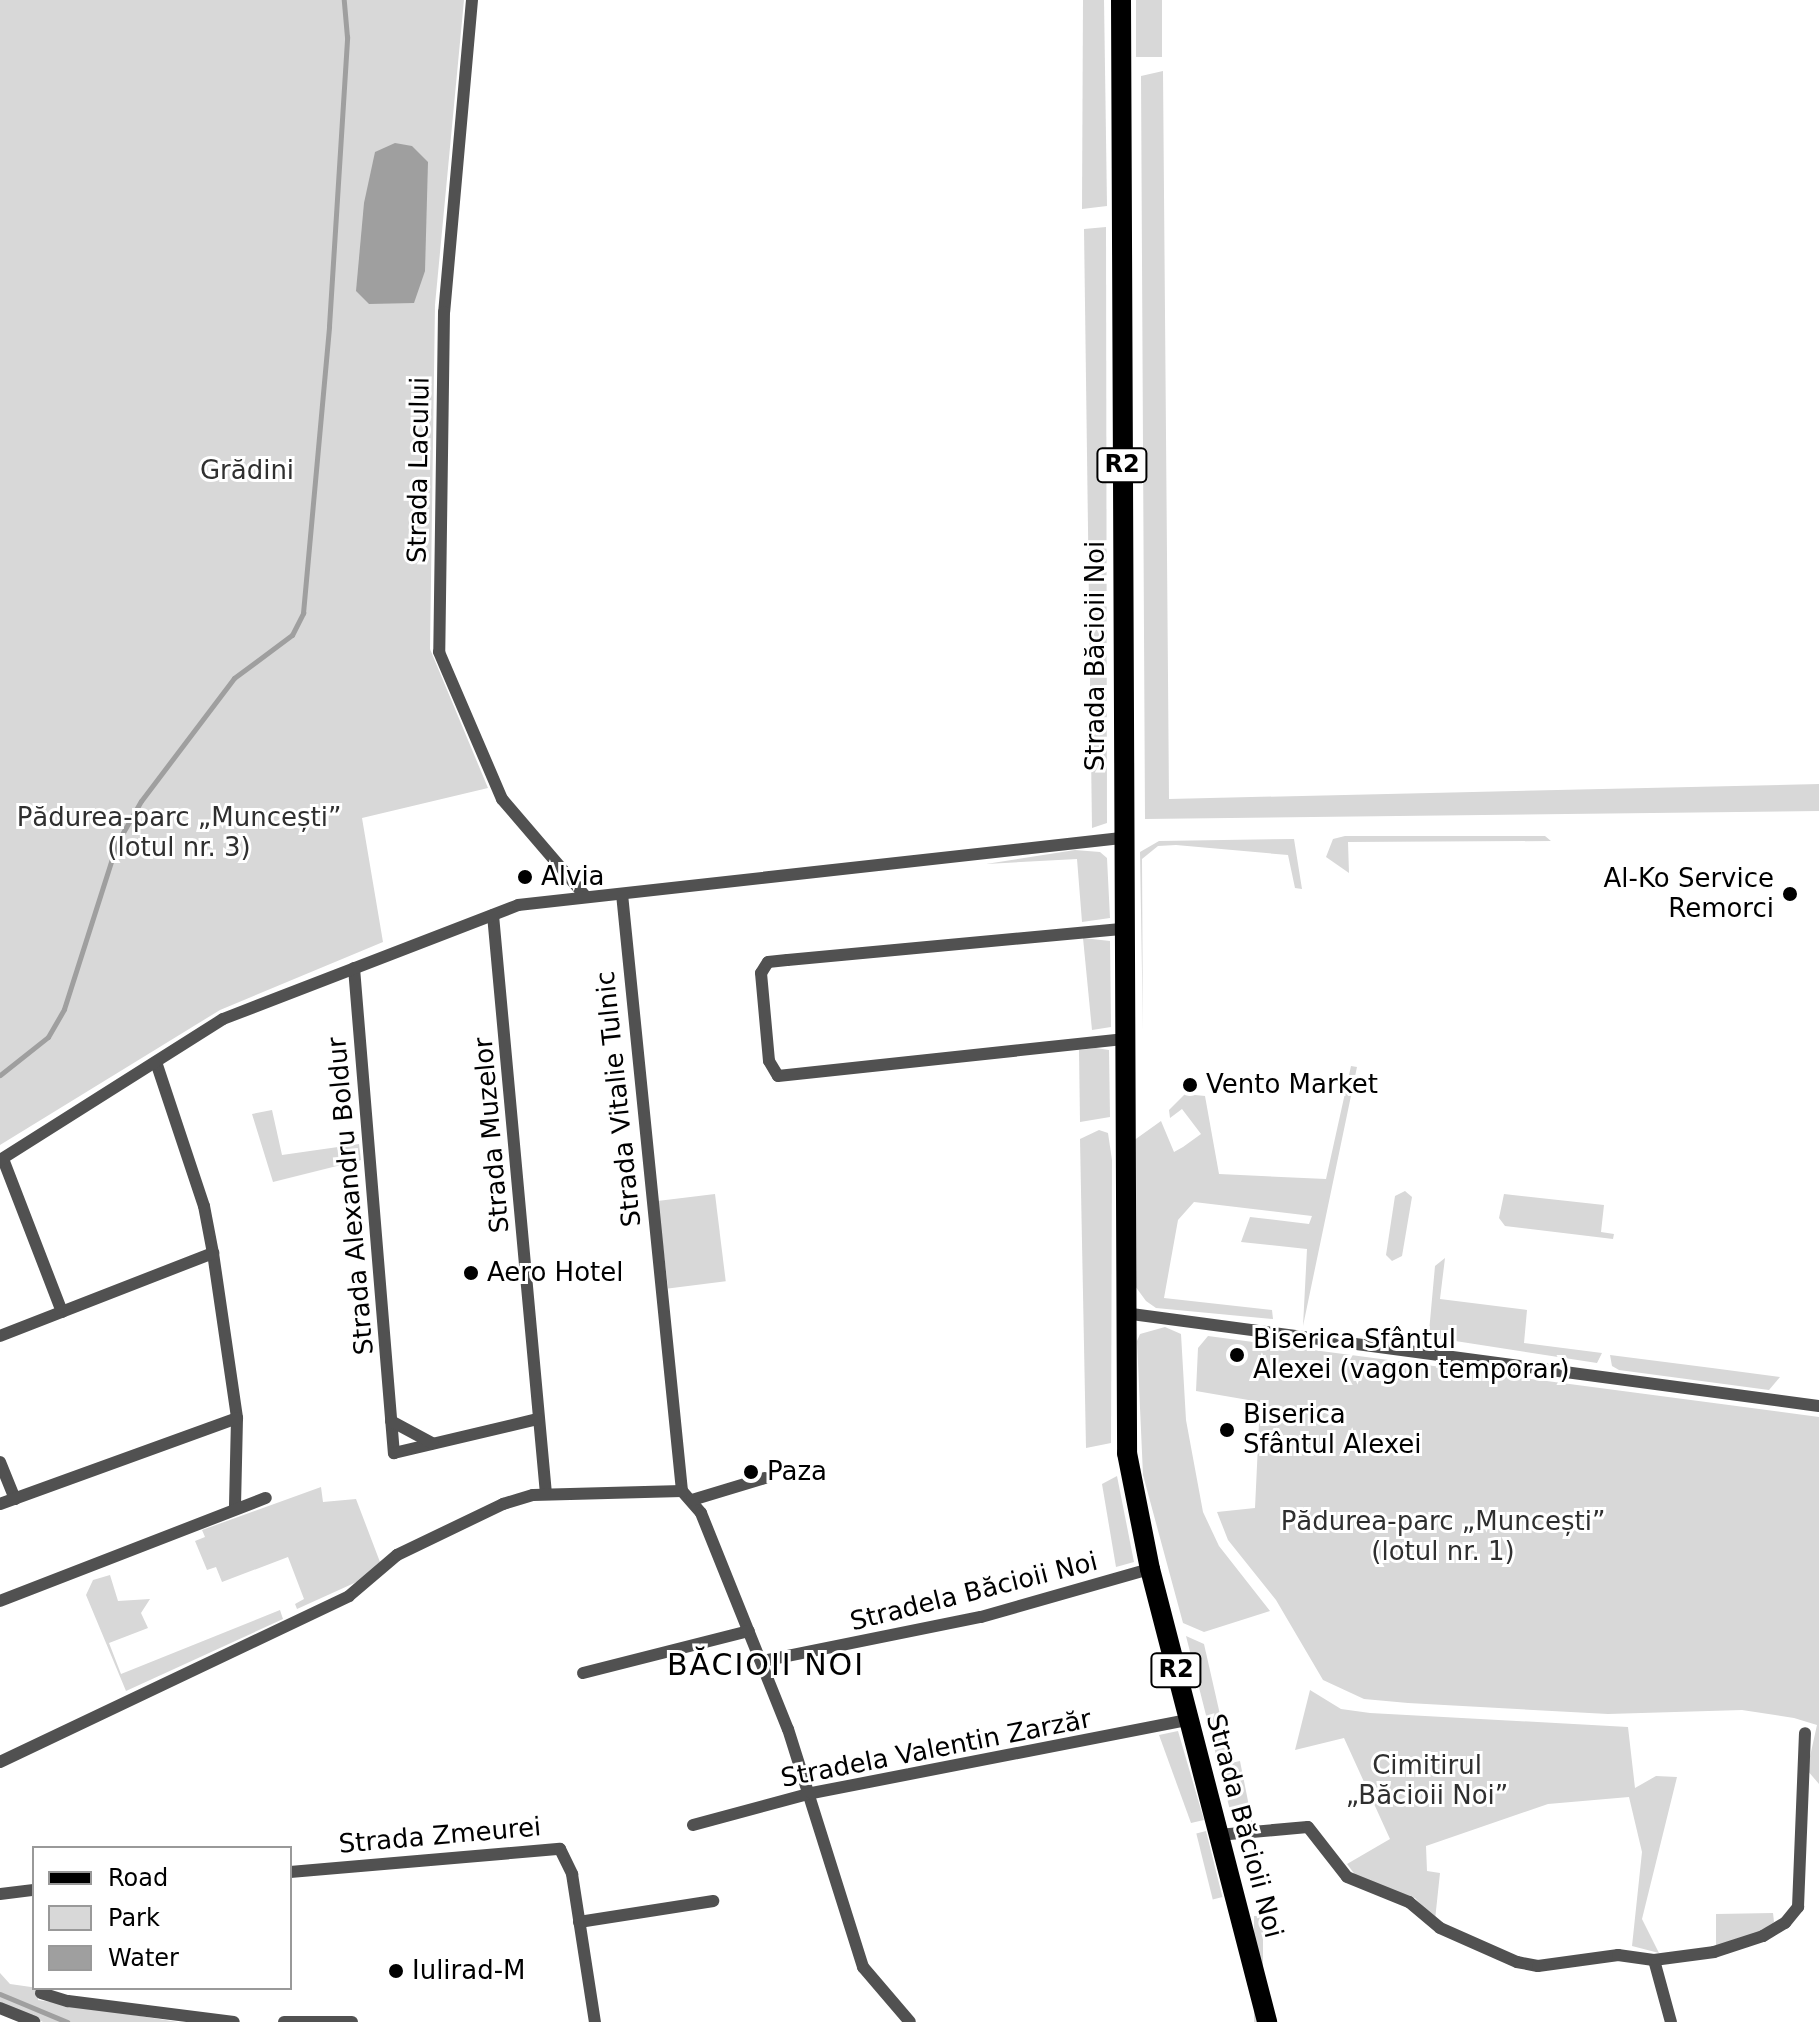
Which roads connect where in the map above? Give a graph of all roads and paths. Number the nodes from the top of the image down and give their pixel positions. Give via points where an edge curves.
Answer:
1 (472, 0) edge
2 (1121, 0) edge
3 (1121, 838) junction
4 (622, 894) junction
5 (586, 897) junction
6 (493, 915) junction
7 (1121, 929) junction
8 (354, 968) junction
9 (1123, 1039) junction
10 (156, 1062) junction
11 (1, 1160) edge
12 (213, 1253) junction
13 (62, 1312) junction
14 (1124, 1313) junction
15 (0, 1336) edge
16 (1819, 1406) edge
17 (237, 1418) junction
18 (538, 1419) junction
19 (391, 1421) junction
20 (432, 1443) junction
21 (0, 1462) edge
22 (765, 1478) dead end
23 (546, 1494) junction
24 (687, 1496) junction
25 (266, 1498) dead end
26 (15, 1499) junction
27 (0, 1504) edge
28 (235, 1509) junction
29 (1150, 1569) junction
30 (0, 1601) edge
31 (749, 1631) junction
32 (762, 1661) junction
33 (583, 1673) dead end
34 (1189, 1720) junction
35 (1805, 1733) dead end
36 (0, 1762) edge
37 (812, 1793) junction
38 (693, 1825) dead end
39 (1218, 1835) junction
40 (292, 1872) edge
41 (32, 1890) edge
42 (0, 1894) edge
43 (713, 1901) dead end
44 (579, 1922) junction
45 (1654, 1960) junction
46 (41, 1993) dead end
47 (0, 2008) edge
48 (34, 2022) edge
49 (234, 2022) edge
50 (284, 2022) edge
51 (352, 2022) edge
52 (595, 2022) edge
53 (910, 2022) edge
54 (1267, 2022) edge
55 (1671, 2022) edge

1 - 5 street, Strada Lacului via 444,312 439,652 502,799
2 - 3 main road, Strada Băcioii Noi / R2
3 - 4 street
3 - 7 main road, Strada Băcioii Noi / R2
4 - 5 street
4 - 24 street, Strada Vitalie Tulnic
5 - 6 street via 518,905
6 - 8 street
6 - 18 street, Strada Muzelor
7 - 9 main road, Strada Băcioii Noi / R2
7 - 9 street via 787,960 761,966 761,973 769,1061 778,1076
8 - 10 street via 223,1019
8 - 19 street, Strada Alexandru Boldur
9 - 14 main road, Strada Băcioii Noi / R2
10 - 11 street
10 - 12 street via 204,1206
11 - 13 street
12 - 13 street
12 - 17 street
13 - 15 street
14 - 16 street
14 - 29 main road, Strada Băcioii Noi / R2 via 1127,1453
17 - 26 street
17 - 28 street
18 - 20 street, Strada Alexandru Boldur
18 - 23 street, Strada Muzelor
19 - 20 street
19 - 20 street, Strada Alexandru Boldur via 394,1453
21 - 26 street
22 - 24 street
23 - 24 street
23 - 36 street via 503,1504 438,1533 397,1555 349,1596
24 - 31 street, Strada Vitalie Tulnic
25 - 28 street
26 - 27 street
28 - 30 street
29 - 32 street, Stradela Băcioii Noi via 981,1617
29 - 34 main road, Strada Băcioii Noi / R2
31 - 32 street, Strada Vitalie Tulnic
31 - 33 street
32 - 37 street, Strada Vitalie Tulnic
34 - 37 street, Stradela Valentin Zarzăr
34 - 39 main road, Strada Băcioii Noi / R2
35 - 45 street via 1802,1886 1792,1915 1742,1946
37 - 38 street, Stradela Valentin Zarzăr
37 - 53 street, Strada Vitalie Tulnic via 863,1967
39 - 45 street via 1308,1827 1347,1877 1409,1902 1440,1928 1517,1962 1575,1964 1618,1955
39 - 54 main road, Strada Băcioii Noi / R2
40 - 44 street, Strada Zmeurei via 553,1847 569,1861
41 - 42 street
43 - 44 street
44 - 52 street, Strada Zmeurei
45 - 55 street
46 - 49 street
47 - 48 street
50 - 51 street

